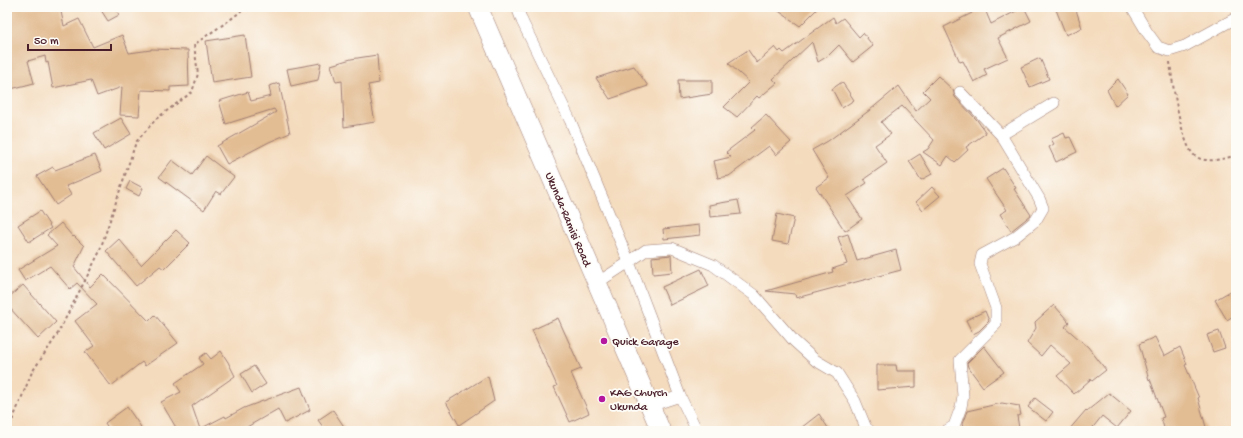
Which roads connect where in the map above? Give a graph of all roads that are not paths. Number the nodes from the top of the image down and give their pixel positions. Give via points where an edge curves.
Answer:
1 (478, 7) edge
2 (516, 7) edge
3 (1132, 7) edge
4 (1236, 18) edge
5 (960, 92) dead end
6 (1054, 103) dead end
7 (1001, 135) junction
8 (630, 262) junction
9 (597, 283) junction
10 (680, 396) junction
11 (650, 406) junction
12 (868, 430) edge
13 (661, 431) edge
14 (697, 431) edge
15 (946, 431) edge

1 - 9 highway, Ukunda-Ramisi Road
2 - 8 street via 570,120
3 - 4 street via 1158,47 1169,51 1185,46
5 - 7 street
6 - 7 street
7 - 15 street via 1043,208 1030,225 982,256 980,264 996,308 996,324 960,360 962,407 954,426
8 - 9 street
8 - 10 street
8 - 12 street via 646,250 672,248 713,265 754,295 814,360 837,373
9 - 11 highway, Ukunda-Ramisi Road
10 - 11 street
10 - 14 street
11 - 13 highway, Ukunda-Ramisi Road

